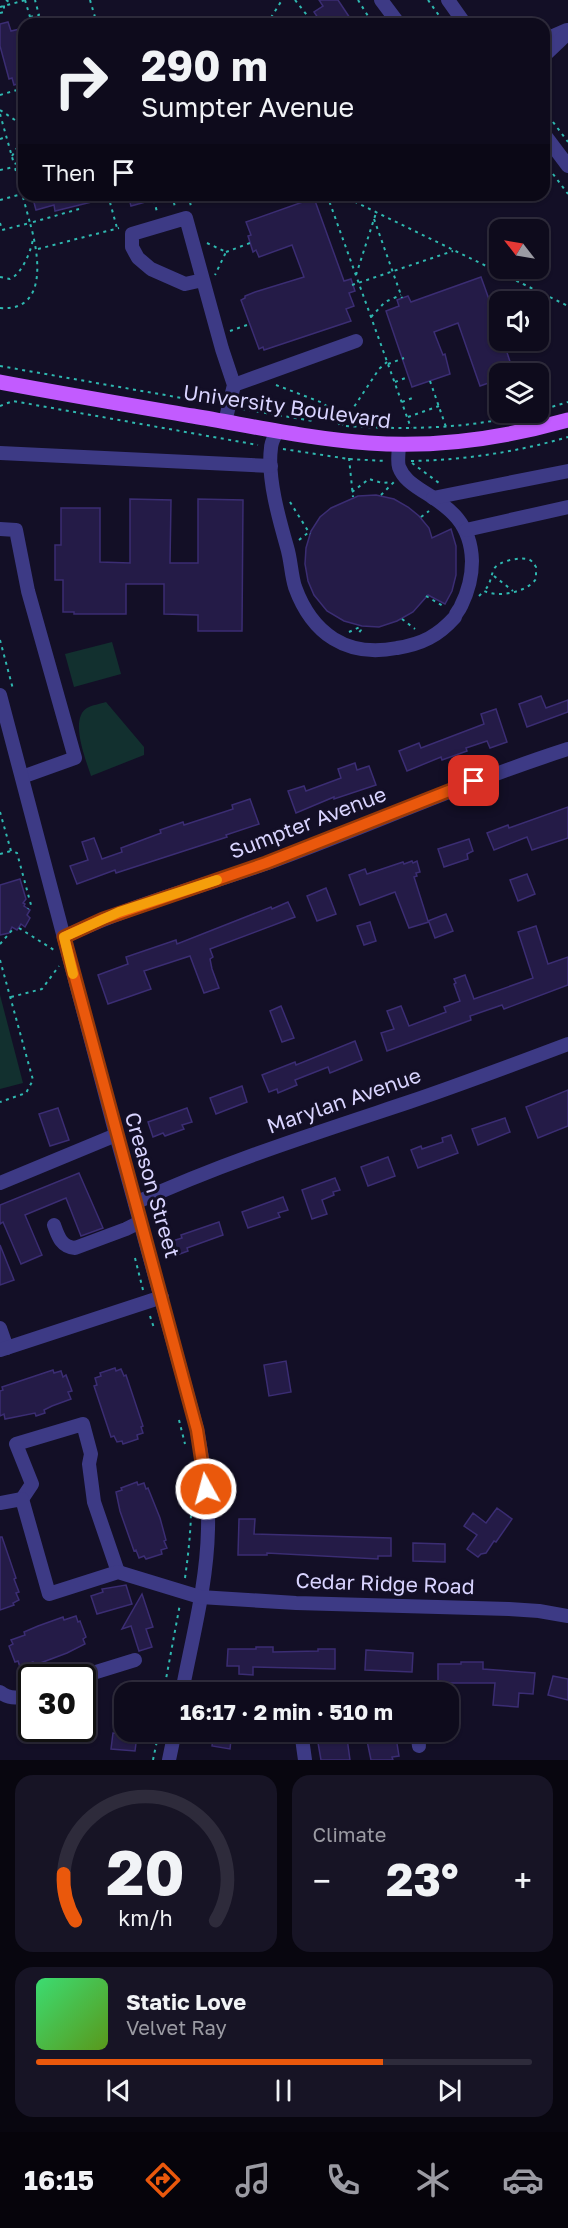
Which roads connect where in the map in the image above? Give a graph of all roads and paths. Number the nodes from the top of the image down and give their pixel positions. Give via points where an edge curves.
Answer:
1 (6, 0) edge
2 (26, 0) edge
3 (35, 0) edge
4 (90, 0) edge
5 (282, 0) edge
6 (295, 0) edge
7 (358, 0) edge
8 (381, 0) edge
9 (428, 0) edge
10 (448, 0) edge
11 (12, 4) junction
12 (4, 5) junction
13 (0, 7) edge
14 (0, 13) edge
15 (30, 17) joint
16 (95, 18) edge
17 (271, 18) edge
18 (309, 18) edge
19 (369, 18) edge
20 (394, 18) edge
21 (441, 18) edge
22 (461, 18) edge
23 (568, 32) edge
24 (550, 38) edge
25 (550, 50) edge
26 (18, 90) edge
27 (0, 95) edge
28 (0, 112) edge
29 (550, 118) edge
30 (18, 122) edge
31 (6, 138) junction
32 (0, 139) edge
33 (550, 142) edge
34 (568, 142) edge
35 (18, 146) edge
36 (12, 156) junction
37 (18, 163) edge
38 (14, 165) junction
39 (568, 166) edge
40 (0, 170) edge
41 (550, 170) edge
42 (18, 180) edge
43 (568, 194) edge
44 (18, 195) edge
45 (0, 200) edge
46 (24, 201) edge
47 (110, 201) edge
48 (154, 201) edge
49 (173, 201) edge
50 (190, 201) edge
51 (329, 201) edge
52 (353, 201) edge
53 (79, 209) dead end
54 (192, 209) dead end
55 (176, 213) dead end
56 (376, 213) junction
57 (159, 218) dead end
58 (374, 219) junction
59 (30, 222) junction
60 (0, 223) edge
61 (128, 226) dead end
62 (117, 228) junction
63 (1, 230) edge
64 (34, 236) junction
65 (200, 240) dead end
66 (250, 243) dead end
67 (37, 250) junction
68 (453, 251) junction
69 (226, 252) junction
70 (392, 271) junction
71 (356, 275) junction
72 (0, 277) edge
73 (208, 278) junction
74 (359, 282) junction
75 (352, 285) dead end
76 (568, 306) edge
77 (0, 308) edge
78 (371, 317) junction
79 (250, 324) dead end
80 (222, 333) dead end
81 (356, 341) dead end
82 (404, 358) dead end
83 (388, 362) junction
84 (0, 366) edge
85 (408, 376) dead end
86 (256, 378) junction
87 (395, 381) junction
88 (430, 381) dead end
89 (0, 382) edge
90 (234, 385) junction
91 (415, 397) dead end
92 (402, 402) junction
93 (568, 402) edge
94 (0, 406) edge
95 (439, 406) junction
96 (549, 408) edge
97 (226, 414) junction
98 (407, 417) junction
99 (568, 420) edge
100 (489, 421) edge
101 (317, 422) dead end
102 (333, 424) dead end
103 (341, 425) junction
104 (446, 427) junction
105 (411, 428) junction
106 (277, 431) junction
107 (399, 444) junction
108 (271, 447) junction
109 (0, 453) edge
110 (410, 461) dead end
111 (271, 466) junction
112 (568, 471) edge
113 (439, 483) dead end
114 (352, 492) junction
115 (285, 495) dead end
116 (381, 495) dead end
117 (353, 497) dead end
118 (433, 498) junction
119 (568, 507) edge
120 (0, 529) edge
121 (466, 530) junction
122 (310, 534) dead end
123 (493, 575) junction
124 (484, 591) junction
125 (513, 591) junction
126 (426, 596) dead end
127 (475, 602) dead end
128 (455, 613) junction
129 (0, 695) edge
130 (2, 712) edge
131 (568, 749) edge
132 (22, 777) junction
133 (0, 812) edge
134 (10, 851) junction
135 (0, 854) edge
136 (28, 909) dead end
137 (64, 937) junction
138 (0, 944) edge
139 (56, 952) dead end
140 (0, 960) edge
141 (60, 965) dead end
142 (11, 997) junction
143 (568, 1044) edge
144 (0, 1102) edge
145 (116, 1136) junction
146 (0, 1183) edge
147 (135, 1203) junction
148 (54, 1225) dead end
149 (134, 1225) junction
150 (162, 1297) junction
151 (146, 1302) junction
152 (0, 1328) edge
153 (155, 1332) dead end
154 (3, 1349) edge
155 (179, 1419) dead end
156 (186, 1448) dead end
157 (189, 1468) dead end
158 (22, 1499) junction
159 (0, 1503) edge
160 (118, 1572) junction
161 (183, 1591) junction
162 (200, 1597) junction
163 (568, 1616) edge
164 (135, 1660) dead end
165 (96, 1672) edge
166 (165, 1682) edge
167 (184, 1682) edge
168 (0, 1692) edge
169 (18, 1698) edge
170 (157, 1742) edge
171 (173, 1742) edge
172 (303, 1742) edge
173 (418, 1742) edge
174 (419, 1746) dead end
175 (153, 1760) edge
176 (169, 1760) edge
177 (305, 1760) edge

1 - 11 path
2 - 11 path
2 - 15 path
3 - 15 path via 39,15
4 - 16 path
5 - 17 path
6 - 18 path
7 - 19 path
8 - 20 street
9 - 21 path
10 - 22 street
11 - 12 path
12 - 13 path
12 - 14 path via 4,12
23 - 24 street
23 - 25 street
26 - 27 path
28 - 30 path
28 - 31 path
29 - 34 path
31 - 32 path
31 - 36 path
33 - 39 street
35 - 36 path
36 - 38 path
37 - 38 path
38 - 40 path
38 - 42 path
41 - 43 path
44 - 45 path
46 - 59 path
47 - 62 path
48 - 57 path
49 - 55 path
50 - 54 path
51 - 71 path
52 - 56 path
53 - 59 path
56 - 58 path
56 - 68 path
58 - 70 path
58 - 71 path
59 - 63 path
59 - 64 path
60 - 63 path
61 - 62 path
62 - 67 path
64 - 67 path
64 - 72 path via 17,275 10,279
65 - 69 path
66 - 69 path
67 - 77 path via 38,276 30,296 15,307
68 - 70 path
68 - 76 path
69 - 73 path
70 - 74 path
70 - 78 path via 401,296 388,299
71 - 74 path
73 - 73 street via 186,218 132,234 132,247 138,258 152,269 185,284
73 - 90 street
74 - 75 path
74 - 78 path
78 - 83 path
79 - 80 path
81 - 86 street
82 - 83 path
83 - 87 path
83 - 103 path via 379,369
84 - 97 path
85 - 87 path
86 - 90 street
86 - 103 path via 324,403
87 - 92 path
88 - 95 path
89 - 97 main road, University Boulevard
90 - 97 street
91 - 92 path
92 - 98 path
93 - 96 path
94 - 108 path via 13,401
95 - 98 path
95 - 104 path
97 - 101 path
97 - 106 main road, University Boulevard
98 - 105 path
99 - 107 main road, University Boulevard via 476,440
100 - 104 path
102 - 103 path
103 - 105 path
104 - 105 path
106 - 107 main road, University Boulevard
106 - 108 street
107 - 118 street via 399,466 404,476
108 - 111 street
108 - 114 path via 349,459
109 - 111 street
110 - 113 path
111 - 128 street via 295,585 304,608 318,627 349,647 386,650 435,637
112 - 118 street
114 - 116 path via 369,478 382,483 397,481
114 - 117 path
115 - 122 path
118 - 121 street via 458,518
119 - 121 street
120 - 132 street via 16,530 28,591 75,758
121 - 128 street via 471,545 471,577 462,605
123 - 124 path
123 - 125 path
123 - 125 path via 496,566 509,561 524,558 532,562 537,570 535,581
124 - 125 path via 497,595
124 - 127 path
126 - 128 path
129 - 130 street, Creason Street
130 - 132 street, Creason Street
131 - 137 street, Sumpter Avenue via 474,781 266,863 111,915
132 - 137 street, Creason Street
133 - 134 path
134 - 135 path
134 - 136 path via 17,853 22,866 31,905
137 - 145 street, Creason Street
138 - 139 path via 16,928
140 - 142 path
141 - 142 path via 42,989
142 - 144 path via 33,1080 26,1093
143 - 147 street, Marylan Avenue via 269,1148
145 - 146 street
145 - 147 street, Creason Street
147 - 149 street, Creason Street
148 - 149 street via 61,1242 75,1248
149 - 150 street, Creason Street
149 - 151 path
150 - 151 street
150 - 162 street, Creason Street via 205,1475 208,1529
151 - 153 path
151 - 154 street
152 - 154 street
155 - 156 path
157 - 161 path via 191,1538
158 - 159 street
158 - 160 street via 49,1594
158 - 160 street via 32,1484 16,1444 83,1424 91,1454 94,1502
160 - 161 street, Cedar Ridge Road
161 - 162 street, Cedar Ridge Road
161 - 166 path
162 - 163 street, Cedar Ridge Road via 508,1609
162 - 167 street, Creason Street
164 - 165 street
168 - 169 street
170 - 175 path
171 - 176 street
172 - 177 street
173 - 174 street

